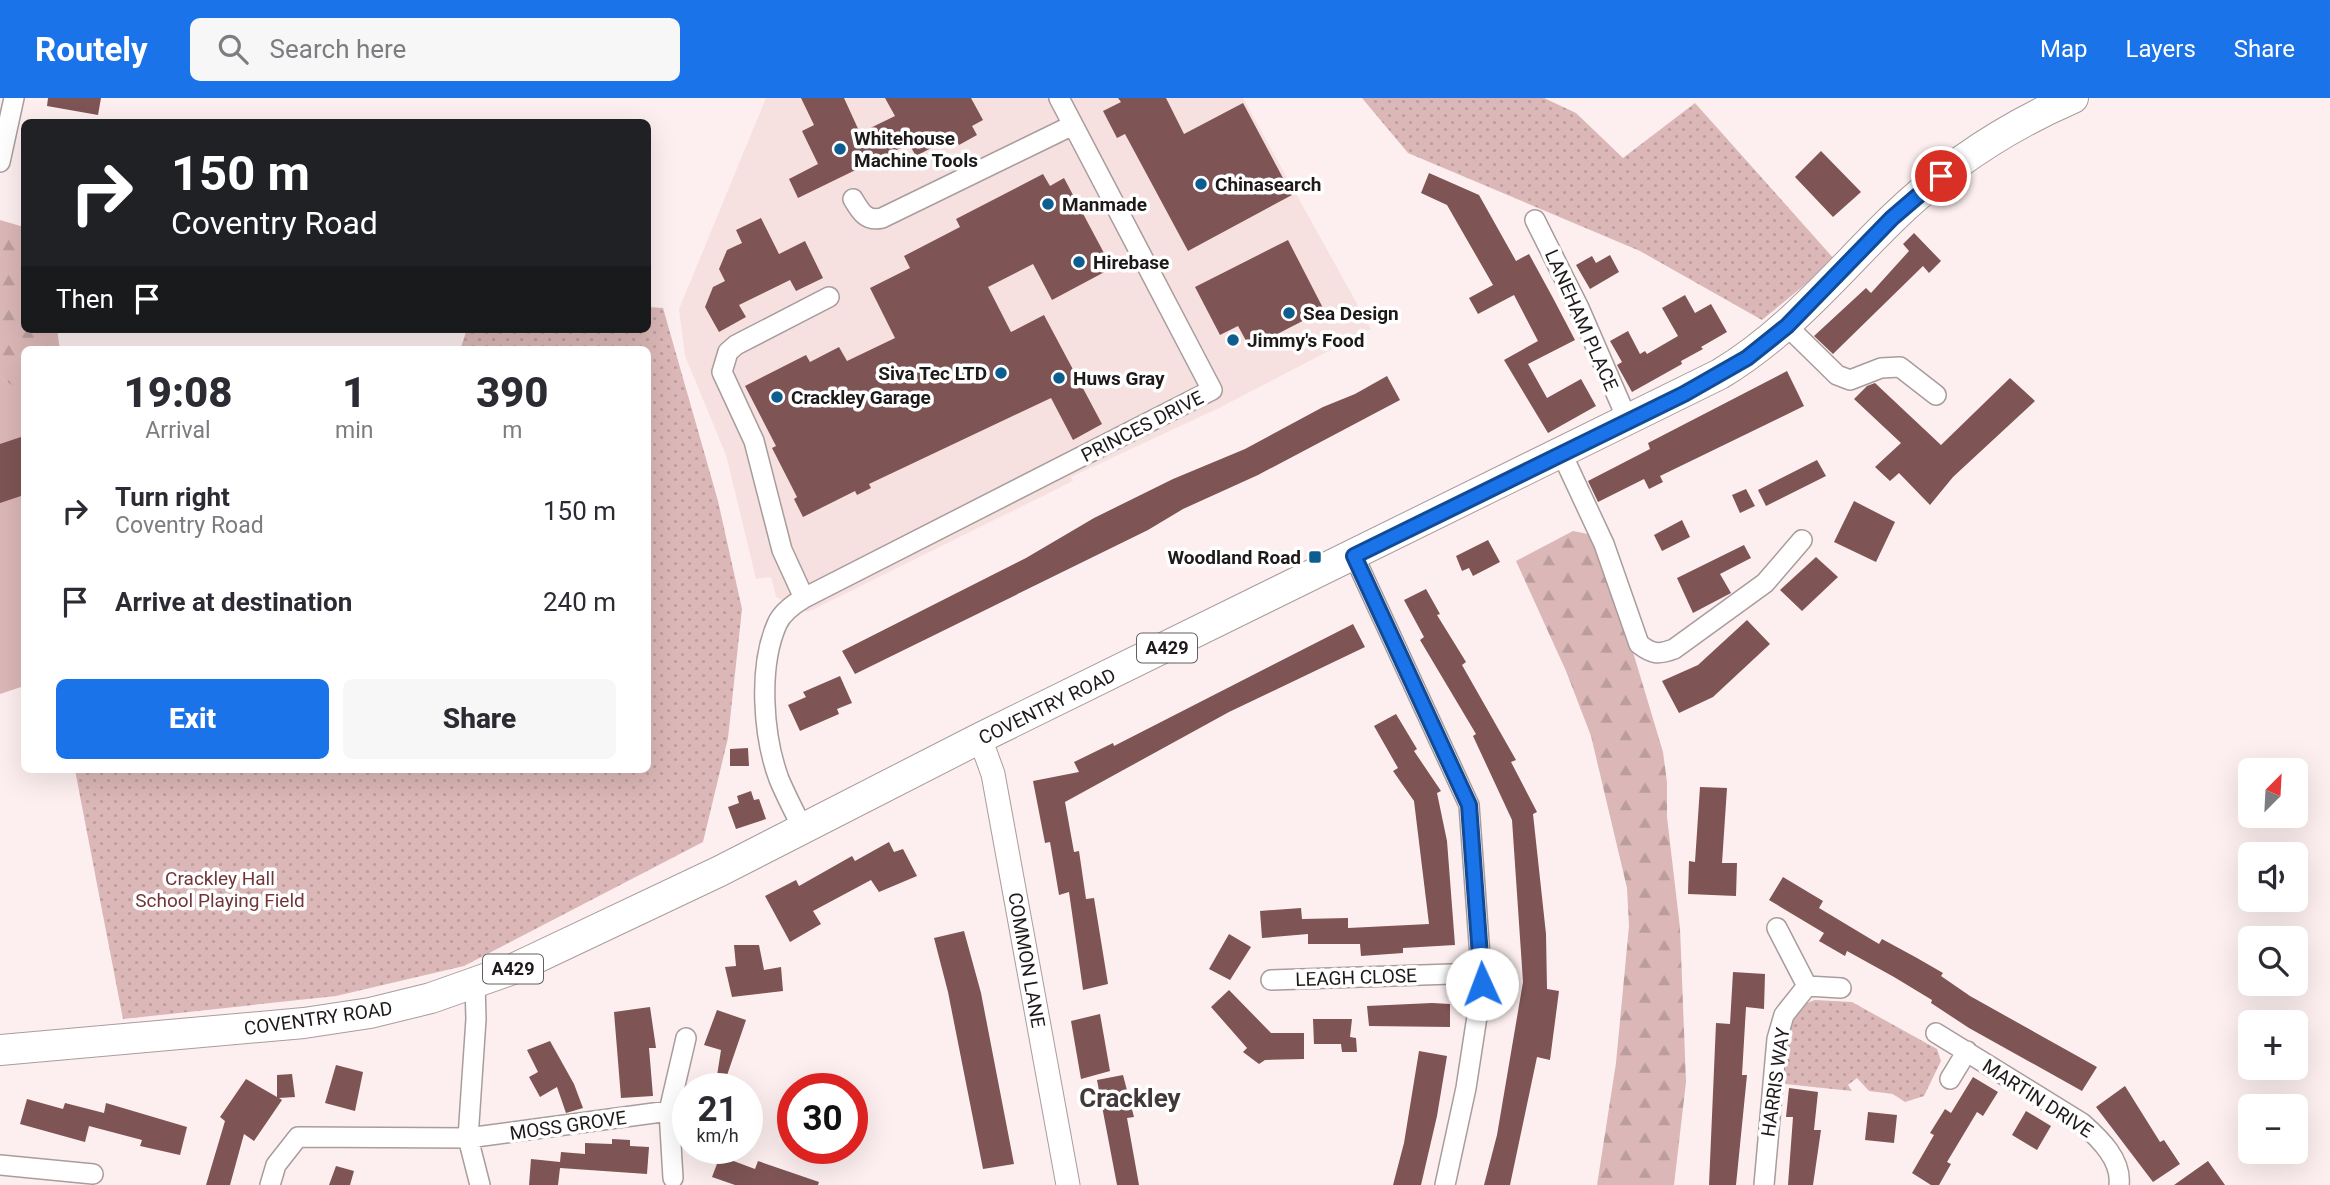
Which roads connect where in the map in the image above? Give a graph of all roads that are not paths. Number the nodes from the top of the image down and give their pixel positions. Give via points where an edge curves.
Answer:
1 (15, 98) edge
2 (1059, 98) edge
3 (2073, 98) edge
4 (1073, 125) junction
5 (0, 162) edge
6 (853, 199) dead end
7 (1535, 220) dead end
8 (829, 298) dead end
9 (1787, 326) junction
10 (1936, 395) dead end
11 (1628, 421) junction
12 (1562, 454) junction
13 (1802, 540) dead end
14 (1354, 556) junction
15 (804, 598) junction
16 (980, 738) junction
17 (803, 829) junction
18 (1777, 928) dead end
19 (1482, 973) junction
20 (1271, 980) dead end
21 (475, 983) junction
22 (1807, 986) junction
23 (1841, 988) dead end
24 (1936, 1033) dead end
25 (686, 1038) dead end
26 (0, 1050) edge
27 (1967, 1051) junction
28 (1950, 1079) dead end
29 (668, 1111) junction
30 (468, 1138) junction
31 (0, 1166) edge
32 (93, 1174) dead end
33 (673, 1178) dead end
34 (270, 1185) edge
35 (480, 1185) edge
36 (1068, 1185) edge
37 (1445, 1185) edge
38 (1764, 1185) edge
39 (2119, 1185) edge

1 - 5 street
2 - 4 street, PRINCES DRIVE
3 - 9 main road, COVENTRY ROAD / A429 via 2008,131 1938,179 1892,218
4 - 6 street via 882,218 862,215
4 - 15 street, PRINCES DRIVE via 1212,390
7 - 11 street, LANEHAM PLACE
8 - 15 street via 736,345 728,352 722,372 754,441 782,550
9 - 10 street via 1837,375 1850,380 1881,368 1900,367
9 - 11 main road, COVENTRY ROAD / A429 via 1720,374
11 - 12 main road, COVENTRY ROAD / A429
12 - 13 street via 1604,544 1639,644 1649,652 1674,649 1765,583
12 - 14 main road, COVENTRY ROAD / A429
14 - 16 main road, COVENTRY ROAD / A429
14 - 19 street via 1469,805
15 - 17 street, PRINCES DRIVE via 777,624 766,685 766,725 773,760
16 - 17 main road, COVENTRY ROAD / A429
16 - 36 street, COMMON LANE via 993,774
17 - 21 main road, COVENTRY ROAD / A429 via 559,949
18 - 22 street
19 - 20 street, LEAGH CLOSE
19 - 37 street via 1466,1088
21 - 26 main road, COVENTRY ROAD / A429 via 391,1008 304,1023
21 - 30 street
22 - 23 street
22 - 38 street, HARRIS WAY via 1784,1015 1777,1039
24 - 27 street, MARTIN DRIVE
25 - 29 street
27 - 28 street, MARTIN DRIVE
27 - 39 street, MARTIN DRIVE via 2082,1123 2103,1142 2120,1174
29 - 30 street, MOSS GROVE
29 - 33 street
30 - 34 street, MOSS GROVE via 298,1137 276,1165
30 - 35 street
31 - 32 street

